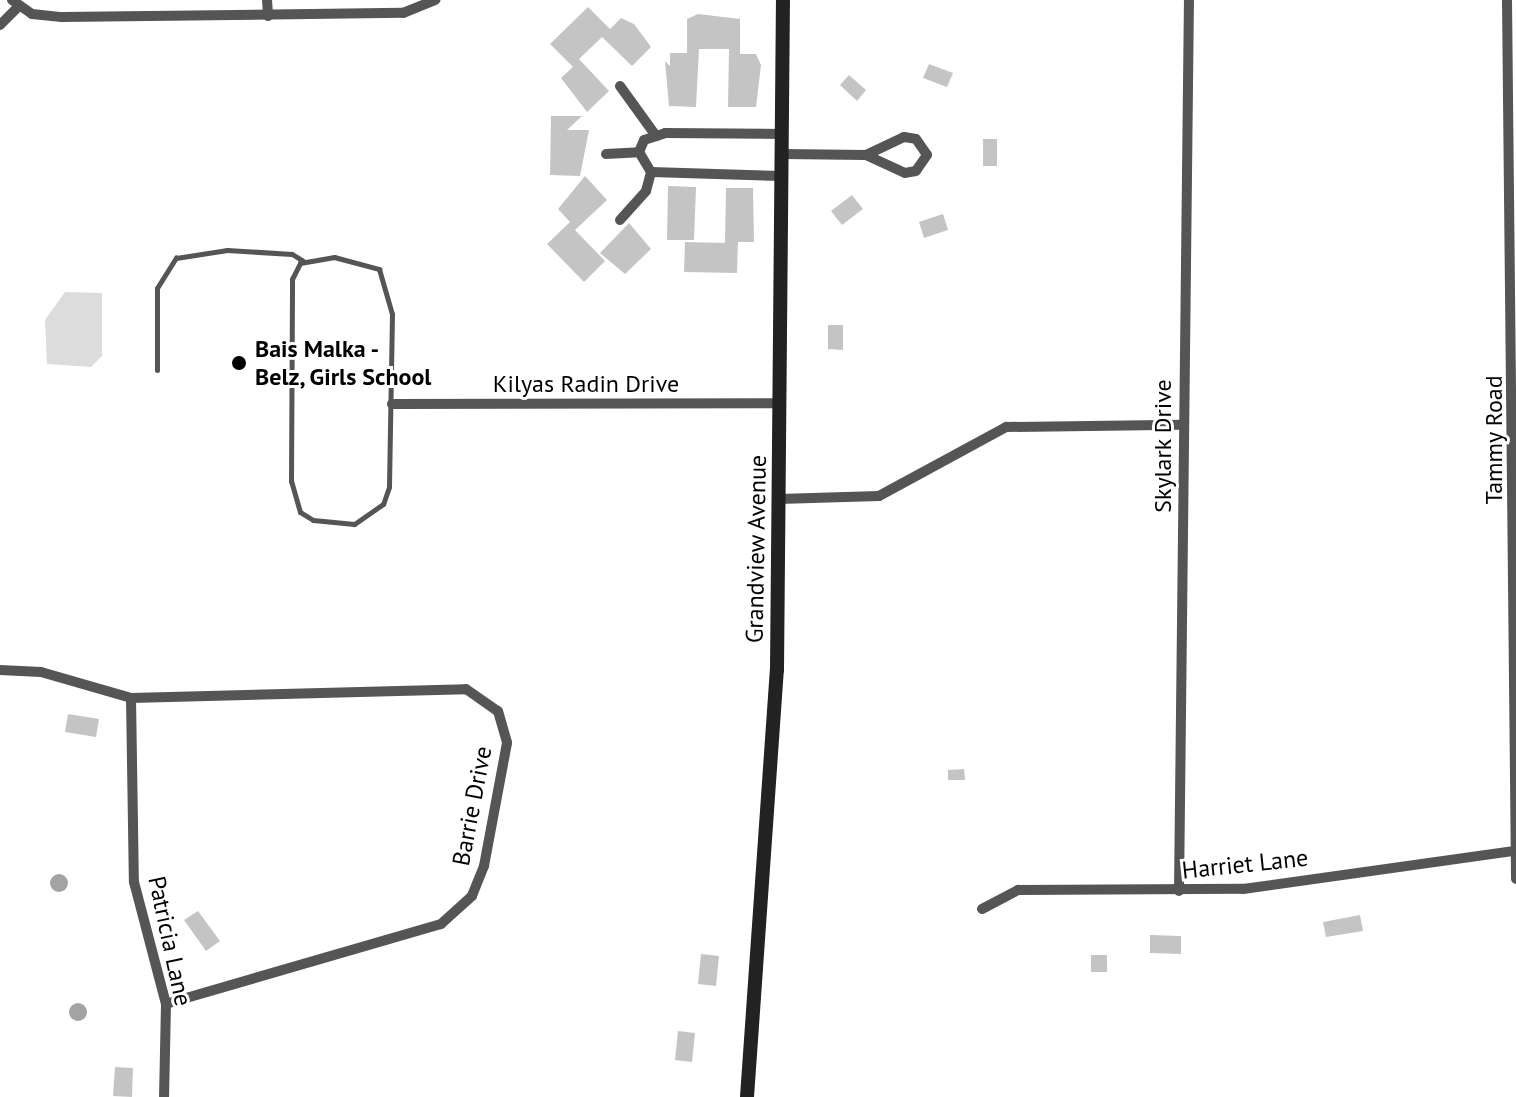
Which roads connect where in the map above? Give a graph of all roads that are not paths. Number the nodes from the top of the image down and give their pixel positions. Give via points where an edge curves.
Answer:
1 (267, 0) edge
2 (436, 0) edge
3 (783, 0) edge
4 (1189, 0) edge
5 (1507, 0) edge
6 (15, 4) edge
7 (268, 16) junction
8 (0, 25) edge
9 (620, 86) dead end
10 (782, 134) junction
11 (656, 136) junction
12 (639, 152) junction
13 (606, 154) dead end
14 (783, 154) junction
15 (866, 155) junction
16 (651, 172) junction
17 (782, 176) junction
18 (620, 220) dead end
19 (304, 262) junction
20 (157, 370) dead end
21 (779, 403) junction
22 (1515, 403) edge
23 (392, 404) junction
24 (1181, 425) junction
25 (779, 499) junction
26 (0, 670) edge
27 (131, 698) junction
28 (1514, 851) edge
29 (1516, 879) edge
30 (1179, 891) junction
31 (982, 909) dead end
32 (166, 1004) junction
33 (164, 1097) edge
34 (747, 1097) edge

1 - 7 street
2 - 7 street via 403,13
3 - 10 street, Grandview Avenue
4 - 24 street, Skylark Drive
5 - 22 street, Tammy Road
6 - 7 street via 62,17
6 - 8 street
9 - 11 street
10 - 11 street
10 - 14 street, Grandview Avenue
11 - 12 street
12 - 13 street
12 - 16 street
14 - 15 street
14 - 17 street, Grandview Avenue
15 - 15 street via 905,173 916,171 927,155 923,145 904,137
16 - 17 street
16 - 18 street via 646,191
17 - 21 street, Grandview Avenue
19 - 20 lane via 292,254 227,250 176,258 157,288
19 - 23 lane via 367,262 386,279
19 - 23 lane via 292,279 291,481 300,512 313,520 354,524 383,504
21 - 23 street, Kilyas Radin Drive
21 - 25 street, Grandview Avenue
22 - 28 street, Tammy Road
24 - 25 street via 1006,427 879,496
24 - 30 street, Skylark Drive
25 - 34 street, Grandview Avenue via 771,829
26 - 27 street, Barrie Drive via 41,672
27 - 32 street, Patricia Lane via 134,882
27 - 32 street, Barrie Drive via 466,689 498,711 507,743 484,866 472,896 441,924
28 - 29 street, Tammy Road
28 - 30 street, Harriet Lane via 1243,889
30 - 31 street, Harriet Lane via 1018,890
32 - 33 street, Patricia Lane

